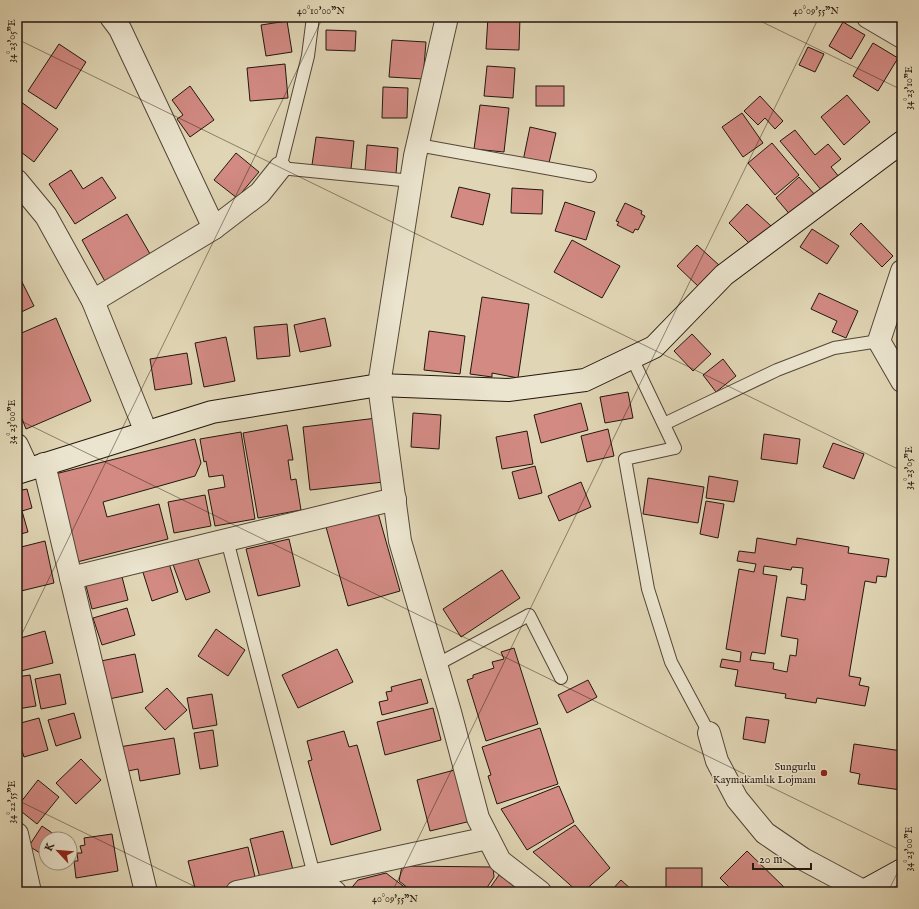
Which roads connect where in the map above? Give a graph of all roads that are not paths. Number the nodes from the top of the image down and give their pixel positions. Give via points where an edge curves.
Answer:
1 (111, 17) edge
2 (313, 17) edge
3 (447, 17) edge
4 (868, 17) edge
5 (902, 37) edge
6 (902, 142) edge
7 (418, 145) junction
8 (280, 168) junction
9 (590, 176) dead end
10 (17, 181) edge
11 (412, 181) junction
12 (214, 228) junction
13 (902, 271) edge
14 (93, 301) junction
15 (879, 341) junction
16 (632, 358) junction
17 (902, 381) edge
18 (379, 385) junction
19 (664, 424) junction
20 (146, 432) junction
21 (17, 444) edge
22 (30, 469) edge
23 (395, 499) junction
24 (227, 540) junction
25 (71, 578) junction
26 (436, 665) junction
27 (561, 678) dead end
28 (709, 733) joint
29 (17, 834) edge
30 (488, 838) junction
31 (902, 870) edge
32 (314, 875) junction
33 (30, 892) edge
34 (146, 892) edge
35 (237, 892) edge
36 (335, 892) edge
37 (540, 892) edge
38 (862, 892) edge

1 - 12 street via 120,29
2 - 8 lane via 308,56
3 - 7 street
4 - 5 street
6 - 16 street via 724,275 654,347
7 - 9 lane
7 - 11 street
8 - 11 lane
8 - 12 street via 260,193
10 - 14 street via 46,216
11 - 18 street
12 - 14 street
13 - 15 street
14 - 20 street
15 - 17 street
15 - 19 lane via 834,348 778,370
16 - 18 street via 586,380 508,390
16 - 19 lane
18 - 20 street via 212,412
18 - 23 street
19 - 28 lane via 675,448 625,460 648,589 671,662
20 - 22 street
21 - 22 street
22 - 25 street
23 - 24 street
23 - 26 street via 400,541
24 - 25 street
24 - 32 lane
25 - 34 street
26 - 27 lane via 529,616
26 - 30 street via 478,818
28 - 38 street via 717,761 737,798 765,833 803,859
29 - 33 street
30 - 32 street
30 - 37 street via 500,861
31 - 38 street
32 - 35 street
32 - 36 street

